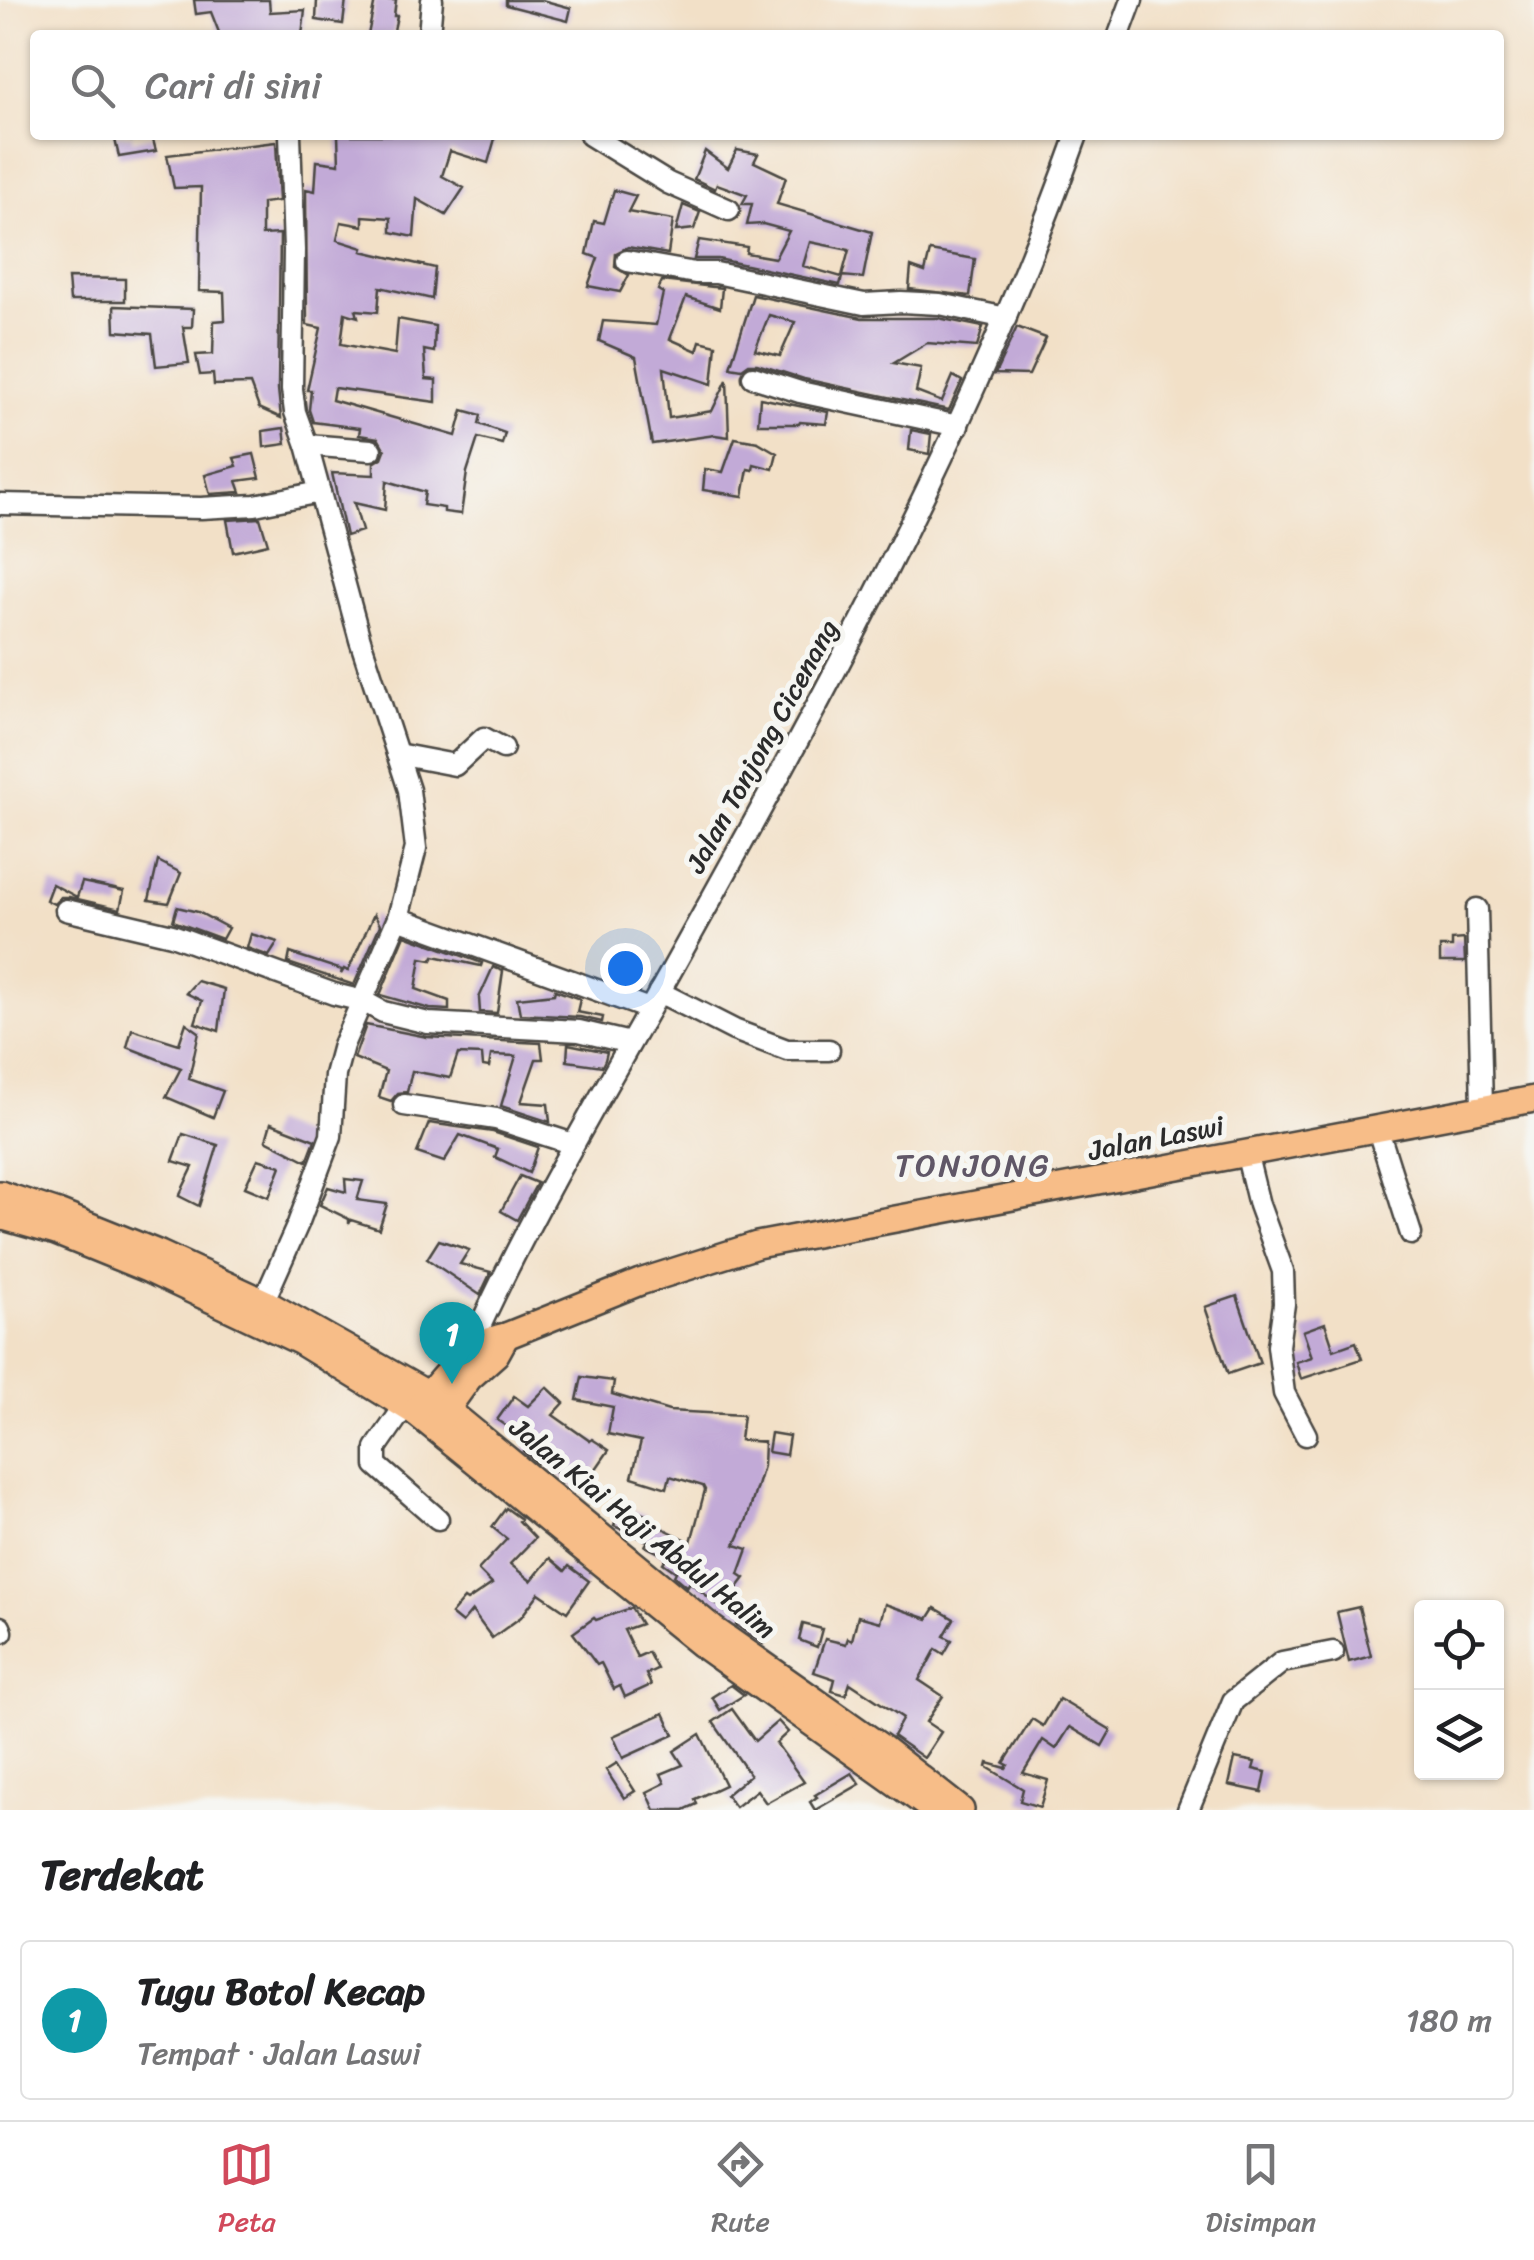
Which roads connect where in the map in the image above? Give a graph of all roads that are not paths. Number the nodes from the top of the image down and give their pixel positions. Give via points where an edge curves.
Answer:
1 (432, 0) edge
2 (1132, 0) edge
3 (429, 30) edge
4 (1121, 30) edge
5 (290, 140) edge
6 (598, 140) edge
7 (1075, 140) edge
8 (729, 210) dead end
9 (626, 261) dead end
10 (1006, 318) junction
11 (753, 376) dead end
12 (958, 426) junction
13 (307, 445) junction
14 (371, 450) dead end
15 (320, 492) junction
16 (0, 504) edge
17 (504, 748) dead end
18 (397, 754) junction
19 (1477, 909) dead end
20 (66, 910) dead end
21 (398, 918) junction
22 (364, 1001) junction
23 (654, 1001) junction
24 (630, 1043) junction
25 (829, 1050) dead end
26 (1534, 1099) edge
27 (404, 1105) dead end
28 (1482, 1107) junction
29 (1377, 1127) junction
30 (573, 1144) junction
31 (1246, 1152) junction
32 (0, 1194) edge
33 (0, 1216) edge
34 (1411, 1234) dead end
35 (259, 1311) junction
36 (476, 1359) junction
37 (426, 1409) junction
38 (1306, 1435) dead end
39 (438, 1519) dead end
40 (1333, 1652) dead end
41 (860, 1744) junction
42 (934, 1810) edge
43 (961, 1810) edge
44 (1188, 1810) edge

1 - 3 street
2 - 4 street
5 - 13 street via 292,389
6 - 8 street
7 - 10 street, Jalan Tonjong Cicenang
9 - 10 street via 864,304 940,304
10 - 12 street, Jalan Tonjong Cicenang
11 - 12 street
12 - 23 street, Jalan Tonjong Cicenang via 876,598
13 - 14 street
13 - 15 street
15 - 16 street via 201,508
15 - 18 street
17 - 18 street via 484,738 455,765
18 - 21 street via 416,848
19 - 28 street
20 - 22 street via 172,935
21 - 22 street
21 - 23 street
22 - 24 street via 428,1023 579,1031
22 - 35 street via 335,1076 330,1136
23 - 24 street, Jalan Tonjong Cicenang
23 - 25 street via 787,1050
24 - 30 street, Jalan Tonjong Cicenang
26 - 28 main road, Jalan Laswi
27 - 30 street via 496,1118
28 - 29 main road, Jalan Laswi
29 - 31 main road, Jalan Laswi
29 - 34 street
30 - 36 street, Jalan Tonjong Cicenang via 486,1312
31 - 36 main road, Jalan Laswi via 758,1244 506,1336 496,1354
31 - 38 street via 1283,1272 1278,1346 1284,1393
32 - 35 main road, Jalan Kiai Haji Abdul Halim via 143,1247
33 - 35 main road, Jalan Kiai Haji Abdul Halim
35 - 37 main road, Jalan Kiai Haji Abdul Halim via 301,1342
36 - 37 main road, Jalan Laswi
37 - 39 street via 376,1448 376,1466
37 - 41 main road, Jalan Kiai Haji Abdul Halim via 701,1644
40 - 44 street via 1282,1662 1234,1701
41 - 42 main road, Jalan Kiai Haji Abdul Halim
41 - 43 main road, Jalan Kiai Haji Abdul Halim

